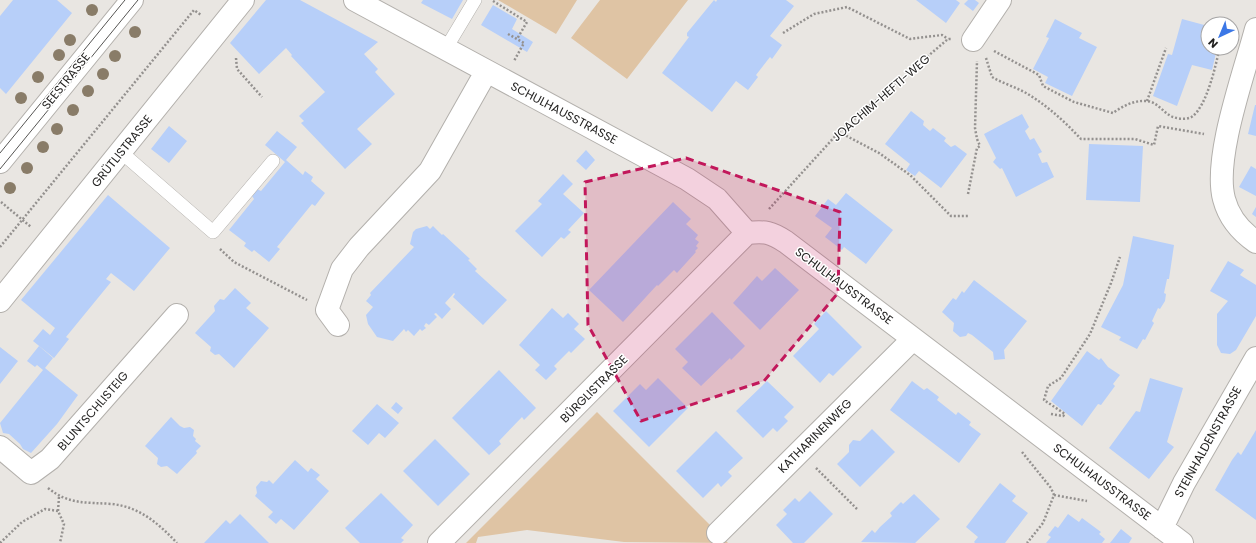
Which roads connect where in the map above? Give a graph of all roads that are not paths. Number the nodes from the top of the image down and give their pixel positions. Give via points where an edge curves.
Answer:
1 (132, 0) edge
2 (243, 0) edge
3 (355, 0) edge
4 (475, 0) edge
5 (1000, 0) edge
6 (1256, 29) edge
7 (976, 45) road end
8 (445, 50) junction
9 (486, 72) junction
10 (121, 152) junction
11 (273, 161) dead end
12 (0, 162) edge
13 (747, 233) junction
14 (1256, 242) edge
15 (0, 301) edge
16 (177, 315) dead end
17 (332, 317) road end
18 (913, 339) junction
19 (1256, 358) edge
20 (0, 447) edge
21 (1162, 528) junction
22 (718, 533) dead end
23 (439, 543) edge
24 (1182, 543) edge

1 - 12 street, SEESTRASSE
2 - 10 street, GRÜTLISTRASSE
3 - 8 street, SCHULHAUSSTRASSE
4 - 8 lane
5 - 7 street
6 - 14 street via 1225,144 1221,176 1224,198 1232,218 1242,232
8 - 9 street, SCHULHAUSSTRASSE
9 - 13 street, SCHULHAUSSTRASSE via 709,193 717,198
9 - 17 street via 430,171 359,247 342,269
10 - 11 lane via 213,232
10 - 15 street, GRÜTLISTRASSE
13 - 18 street, SCHULHAUSSTRASSE via 774,234
13 - 23 street, BÜRGLISTRASSE
16 - 20 street, BLUNTSCHLISTEIG via 44,464 31,473
18 - 21 street, SCHULHAUSSTRASSE
18 - 22 street, KATHARINENWEG
19 - 21 street, STEINHALDENSTRASSE via 1184,483
21 - 24 street, SCHULHAUSSTRASSE

